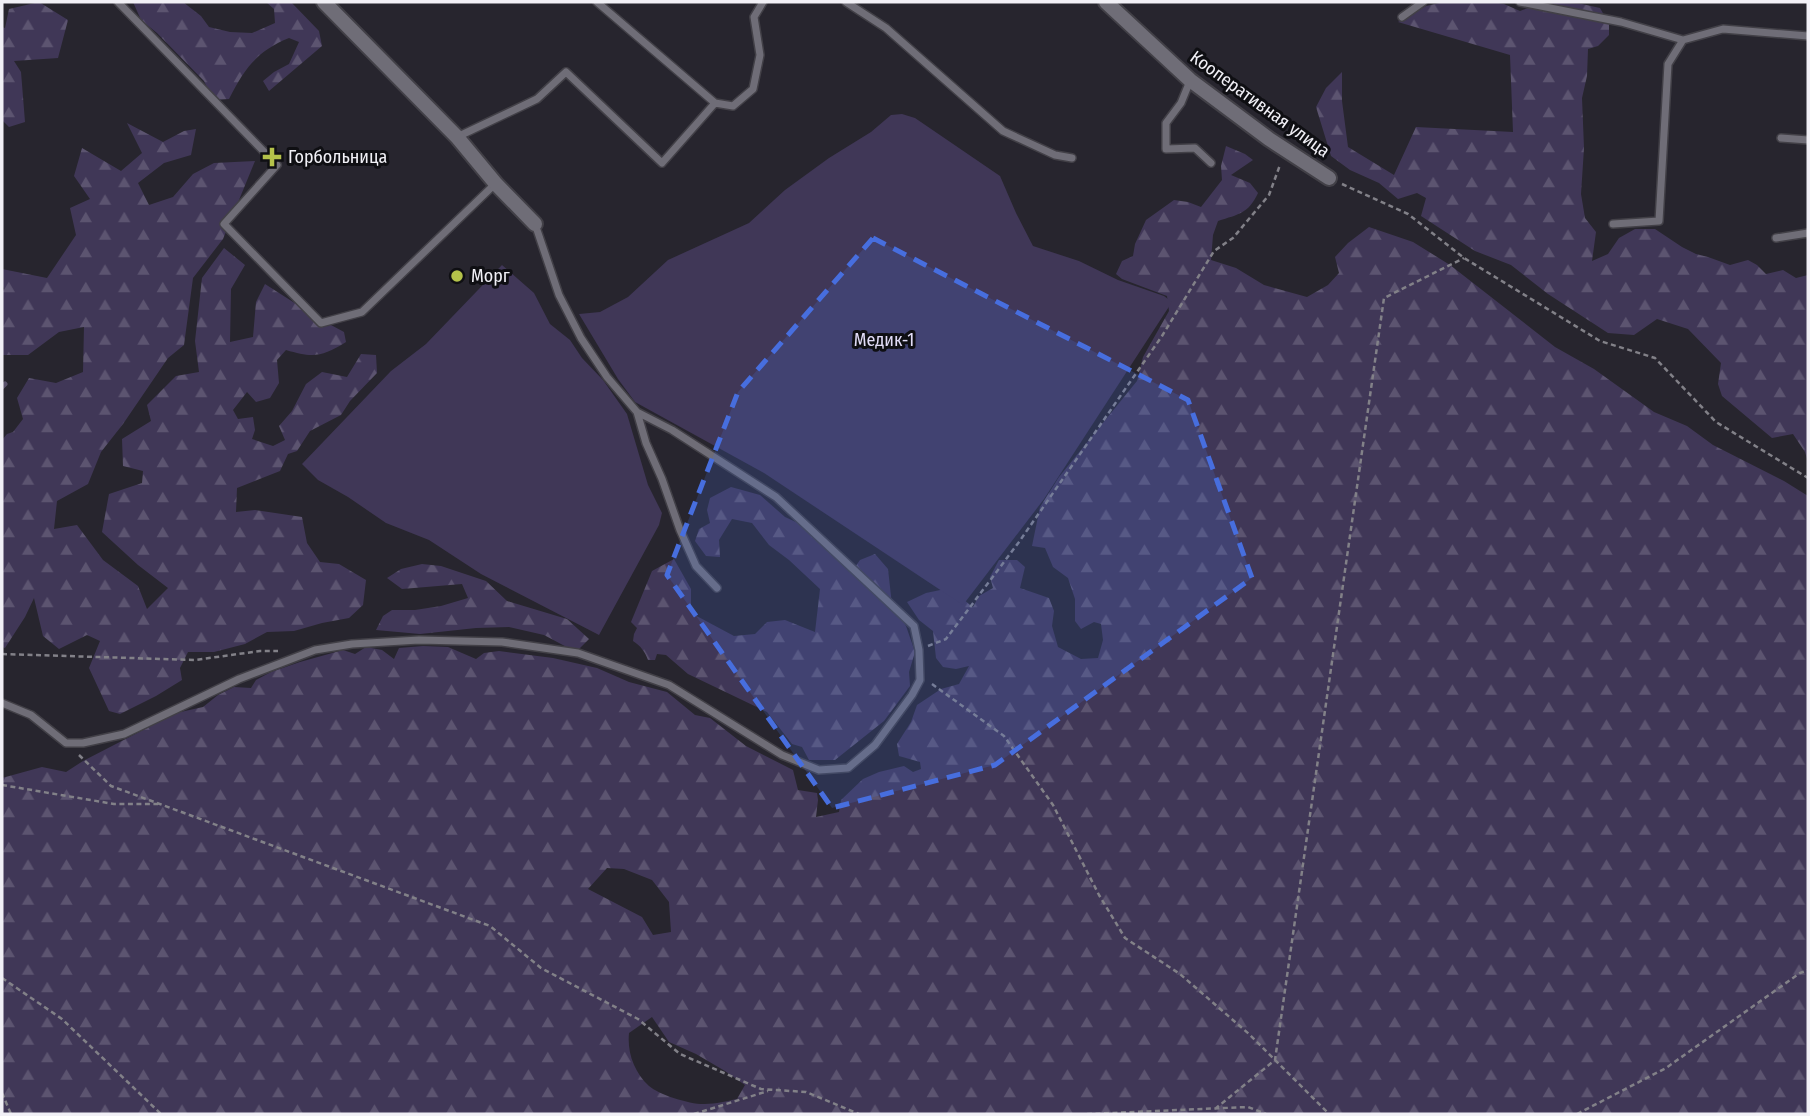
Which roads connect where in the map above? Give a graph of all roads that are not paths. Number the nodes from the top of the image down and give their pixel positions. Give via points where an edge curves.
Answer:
1 (118, 2) edge
2 (324, 2) edge
3 (597, 2) edge
4 (763, 2) edge
5 (846, 2) edge
6 (1107, 2) edge
7 (1423, 2) edge
8 (1520, 2) edge
9 (1402, 17) dead end
10 (1808, 36) edge
11 (1683, 40) junction
12 (1190, 80) junction
13 (715, 103) junction
14 (457, 136) junction
15 (1781, 138) dead end
16 (1808, 140) edge
17 (1072, 158) dead end
18 (1211, 163) dead end
19 (1329, 178) road end
20 (496, 184) junction
21 (1613, 223) dead end
22 (534, 224) joint
23 (1808, 233) edge
24 (1776, 239) dead end
25 (637, 412) junction
26 (717, 588) dead end
27 (2, 703) edge

1 - 20 lane via 278,165 224,224 321,323 362,312
2 - 14 street
3 - 13 lane
4 - 13 lane via 754,18 760,55 753,89 733,106
5 - 17 lane via 886,29 1003,131
6 - 12 street, Кооперативная улица
7 - 9 lane
8 - 11 lane
10 - 11 lane via 1723,29
11 - 21 lane via 1668,64 1659,221
12 - 18 lane via 1166,123 1166,149 1195,148
12 - 19 street, Кооперативная улица
13 - 14 lane via 662,163 566,72 537,99
14 - 20 street
15 - 16 lane
20 - 22 street
22 - 25 lane via 559,295 581,338
23 - 24 lane
25 - 26 lane via 685,542 696,566
25 - 27 lane via 776,497 914,626 920,681 875,745 848,768 819,770 782,755 668,685 578,653 502,642 419,640 315,650 239,679 124,734 83,743 66,743 31,715

